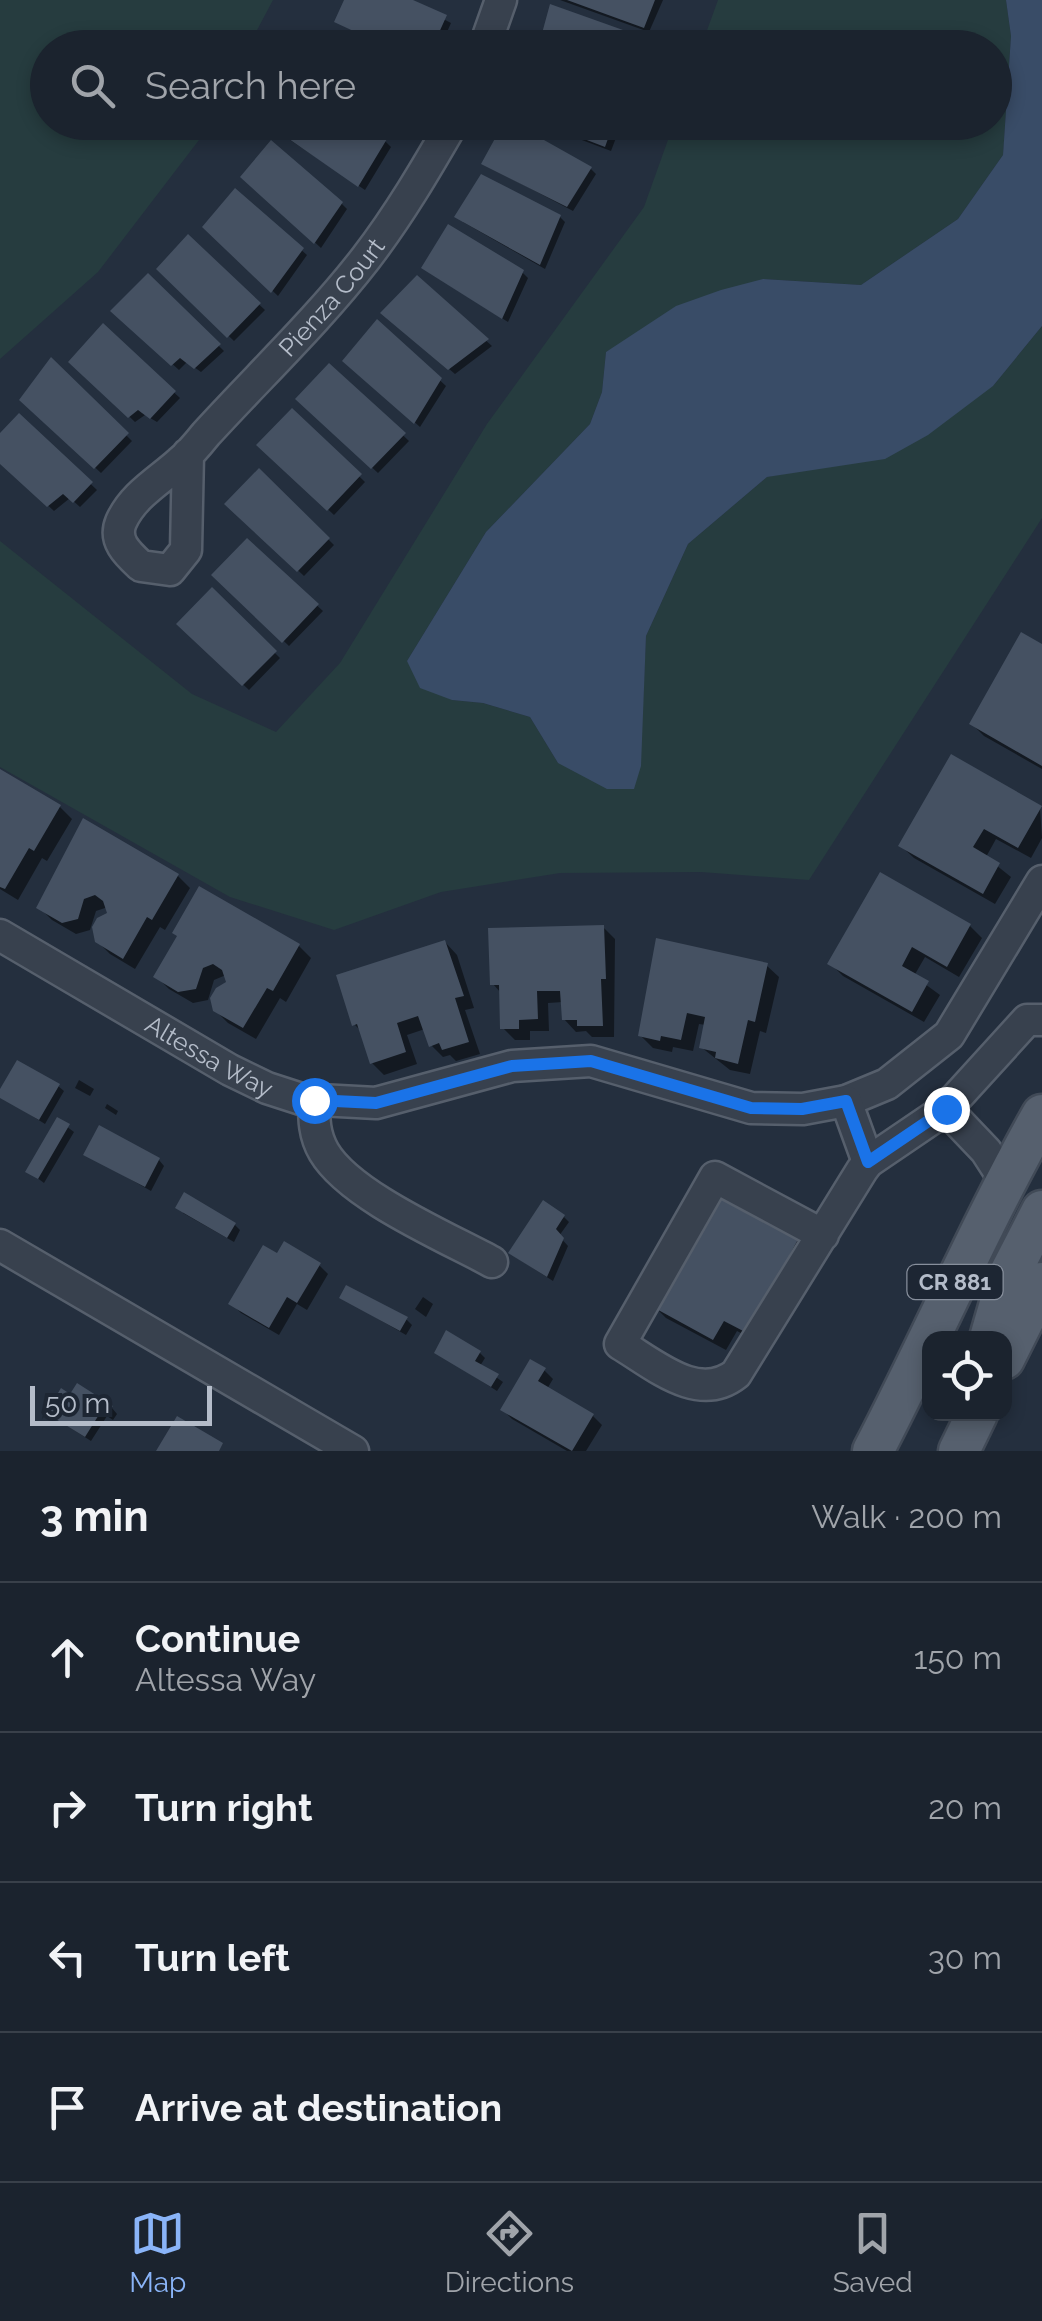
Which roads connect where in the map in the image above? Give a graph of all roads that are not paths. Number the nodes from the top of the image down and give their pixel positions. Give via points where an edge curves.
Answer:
1 (501, 0) edge
2 (490, 30) edge
3 (443, 140) edge
4 (188, 454) dead end
5 (1042, 880) edge
6 (0, 935) edge
7 (1042, 1020) edge
8 (314, 1100) junction
9 (846, 1101) junction
10 (946, 1109) junction
11 (1042, 1116) edge
12 (868, 1162) junction
13 (1006, 1182) junction
14 (1042, 1211) edge
15 (823, 1235) junction
16 (0, 1245) edge
17 (492, 1262) dead end
18 (1042, 1282) edge
19 (992, 1331) edge
20 (1012, 1342) edge
21 (974, 1421) edge
22 (353, 1451) edge
23 (873, 1451) edge
24 (959, 1451) edge

1 - 2 street
3 - 4 street, Pienza Court via 364,261
5 - 9 street, Altessa Way via 949,1035 886,1084
6 - 8 street, Altessa Way via 230,1070
7 - 10 street via 1027,1020 1014,1032
8 - 9 street, Altessa Way via 376,1103 512,1066 591,1061 751,1108
8 - 17 street via 315,1132 326,1155 360,1189
9 - 12 street
10 - 12 street
10 - 13 street
11 - 13 main road, CR 881
12 - 15 street
13 - 23 main road, CR 881
14 - 19 main road via 1007,1279
15 - 15 street via 726,1382 692,1385 620,1344 715,1176
16 - 22 street
18 - 20 main road, CR 881
21 - 24 main road

